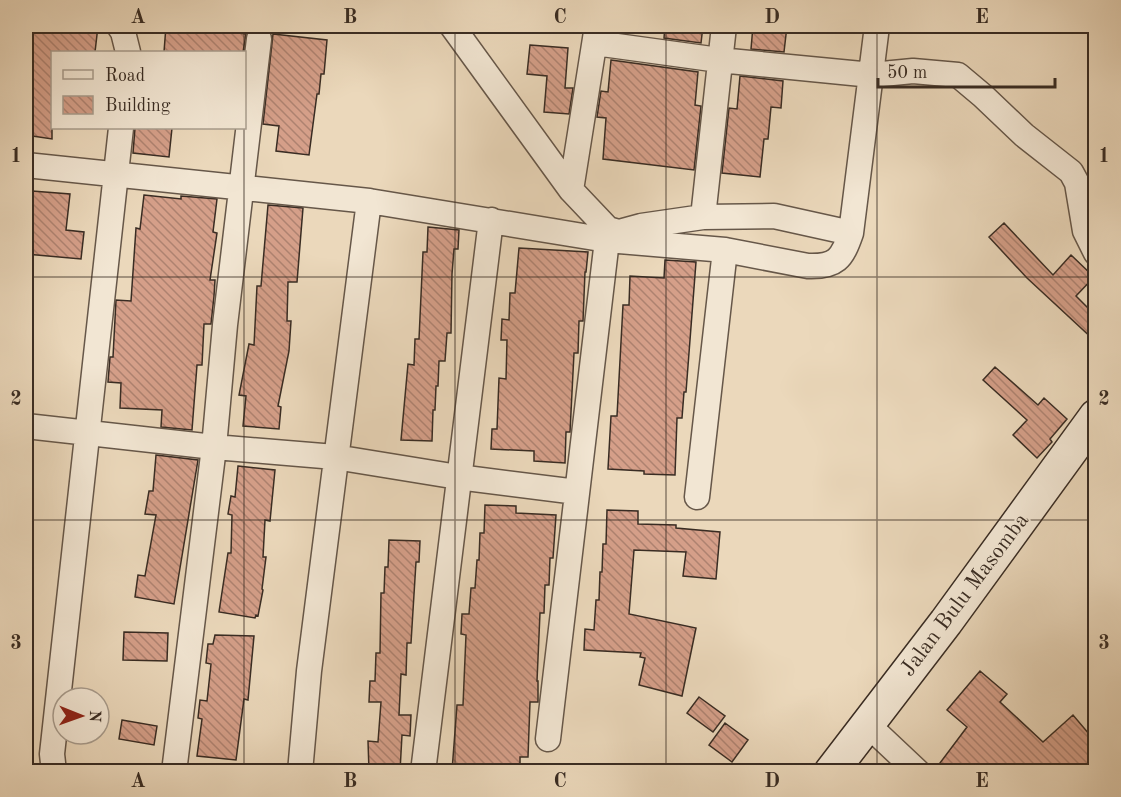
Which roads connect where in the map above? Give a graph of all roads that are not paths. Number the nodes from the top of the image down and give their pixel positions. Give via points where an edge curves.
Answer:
1 (119, 26) edge
2 (724, 26) edge
3 (877, 26) edge
4 (455, 27) edge
5 (596, 34) edge
6 (259, 39) dead end
7 (128, 51) edge
8 (719, 60) junction
9 (872, 75) junction
10 (121, 129) edge
11 (26, 165) edge
12 (116, 175) junction
13 (243, 186) junction
14 (572, 190) junction
15 (369, 201) junction
16 (703, 217) junction
17 (490, 220) junction
18 (851, 233) junction
19 (606, 240) junction
20 (725, 250) junction
21 (1095, 253) edge
22 (1095, 417) edge
23 (26, 426) edge
24 (87, 432) junction
25 (214, 447) junction
26 (335, 457) junction
27 (458, 477) junction
28 (577, 492) junction
29 (697, 497) dead end
30 (867, 724) junction
31 (548, 739) dead end
32 (175, 764) dead end
33 (54, 771) edge
34 (300, 771) edge
35 (423, 771) edge
36 (831, 771) edge
37 (918, 771) edge

1 - 7 street
2 - 8 street
3 - 9 street
4 - 14 street
5 - 8 street
5 - 14 street
6 - 13 street
8 - 9 street
8 - 16 street
9 - 18 street
9 - 21 street via 913,71 958,75 1071,172 1077,183 1085,231
10 - 12 street
11 - 12 street
12 - 13 street
12 - 24 street
13 - 15 street
13 - 25 street
14 - 16 street via 608,229 619,232
15 - 17 street
15 - 26 street
16 - 18 street via 774,216
17 - 19 street
17 - 27 street
18 - 20 street via 835,262 822,266
19 - 20 street
19 - 28 street
20 - 29 street
22 - 30 street, Jalan Bulu Masomba
23 - 24 street
24 - 25 street
24 - 33 street via 52,754
25 - 26 street
25 - 32 street
26 - 27 street
26 - 34 street
27 - 28 street
27 - 35 street
28 - 31 street
30 - 36 street, Jalan Bulu Masomba
30 - 37 street

